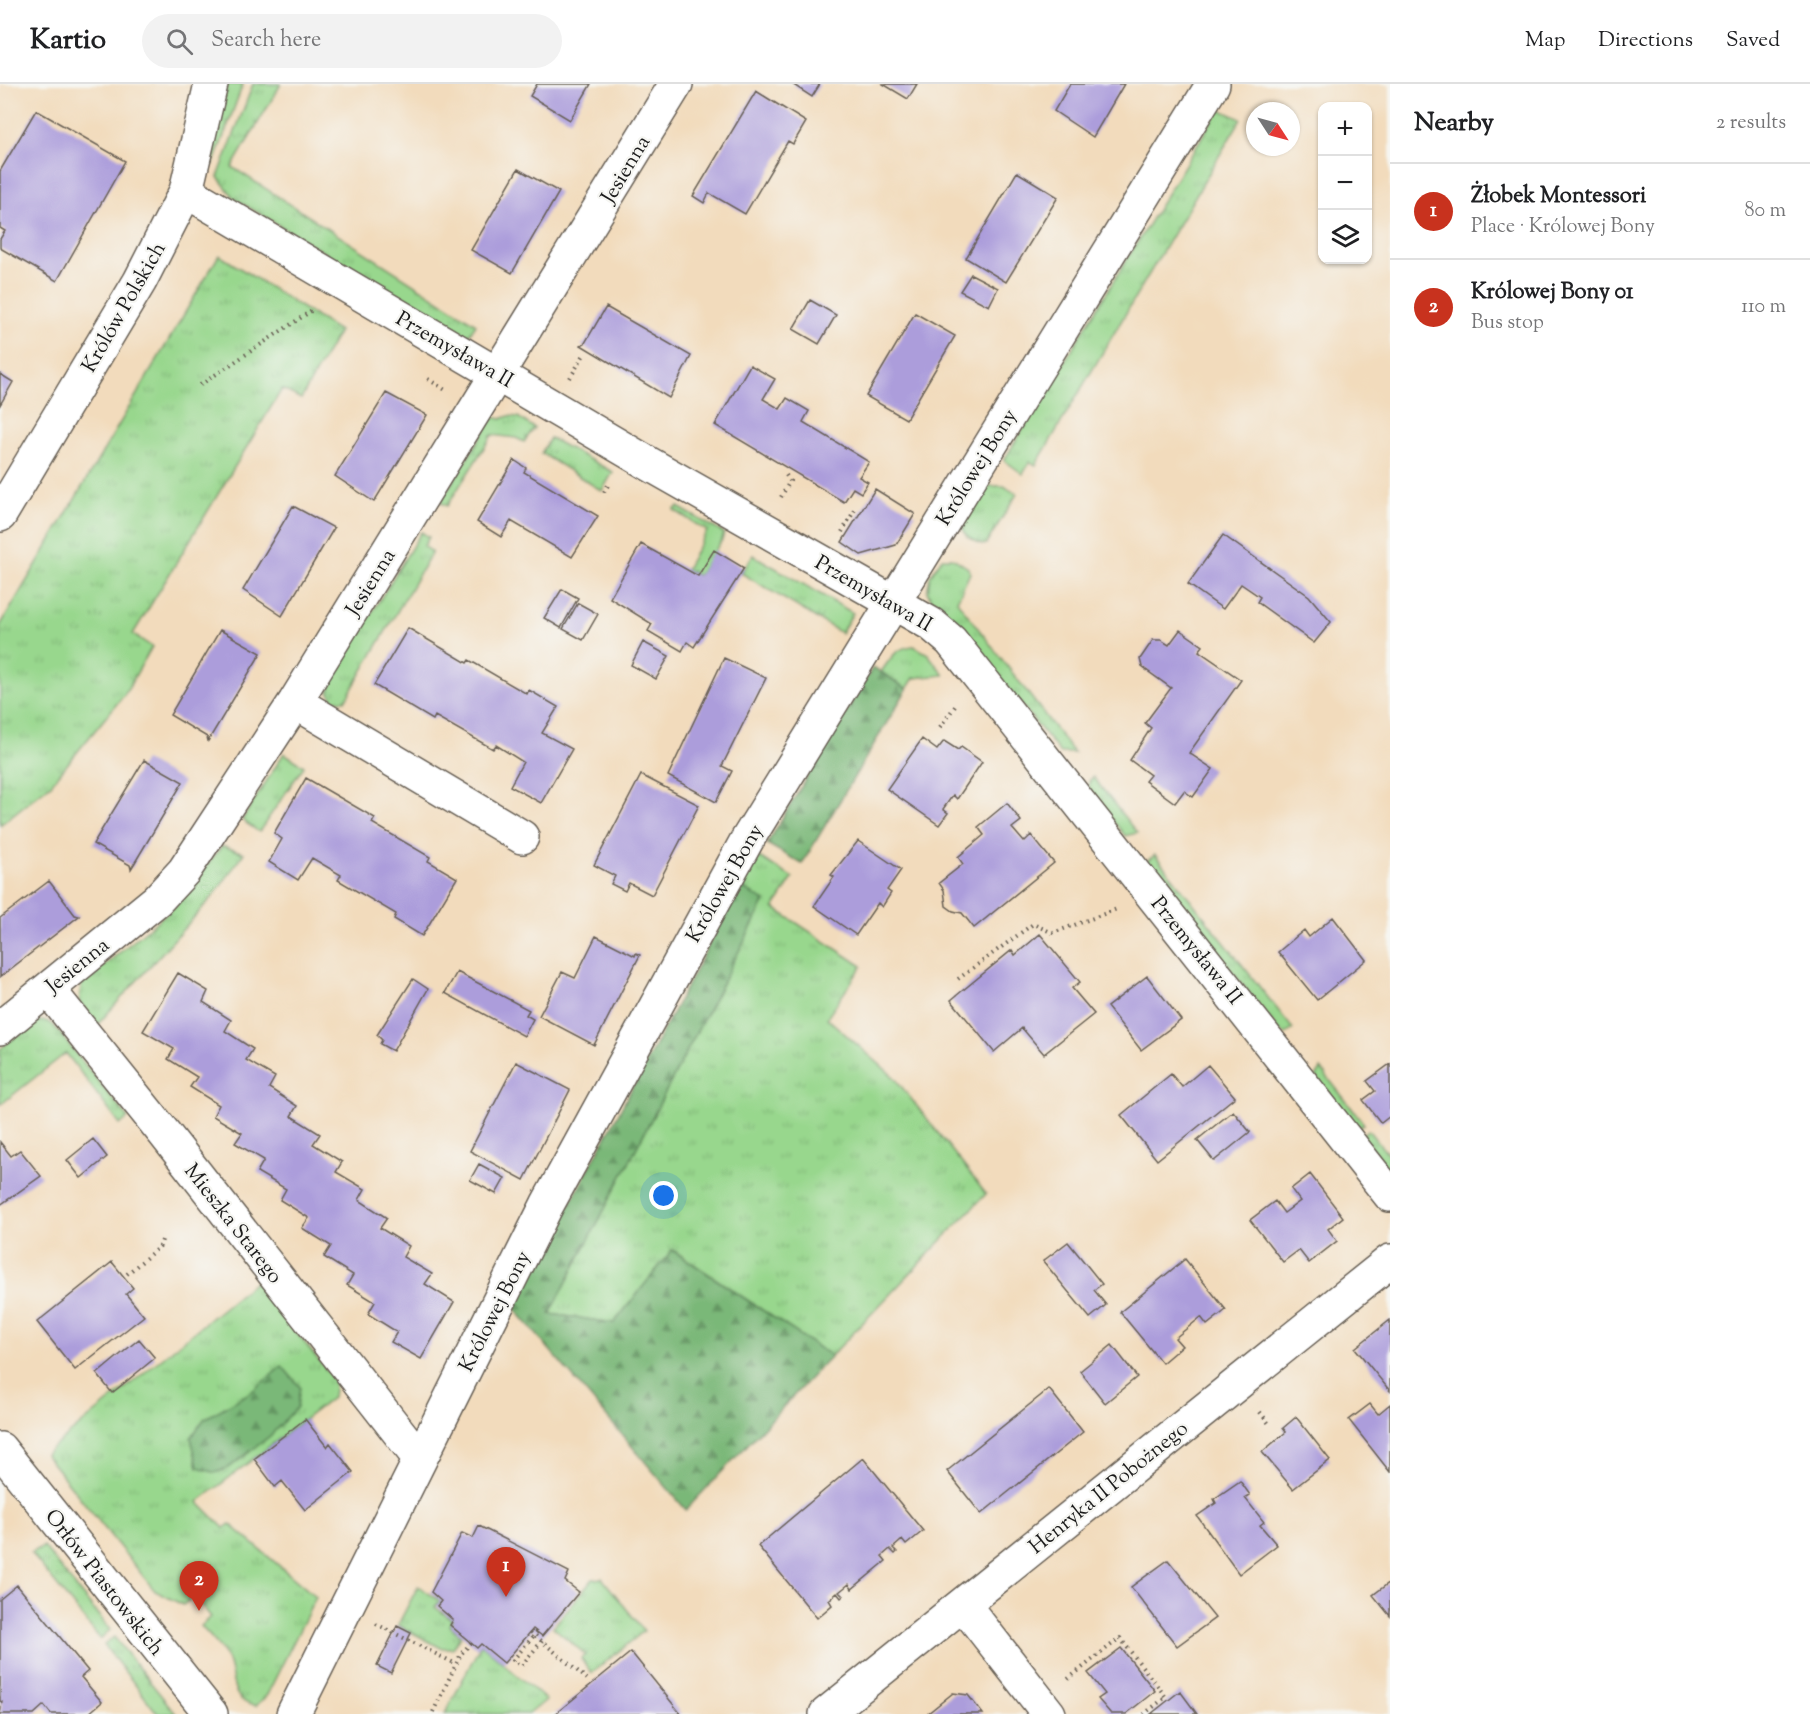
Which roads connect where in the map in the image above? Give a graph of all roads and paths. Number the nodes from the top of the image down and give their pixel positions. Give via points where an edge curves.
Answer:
1 (211, 84) edge
2 (676, 84) edge
3 (1213, 84) edge
4 (186, 191) junction
5 (316, 308) dead end
6 (585, 353) dead end
7 (499, 375) junction
8 (570, 378) dead end
9 (200, 385) dead end
10 (784, 472) dead end
11 (778, 502) dead end
12 (857, 506) dead end
13 (0, 516) edge
14 (842, 532) dead end
15 (892, 604) junction
16 (962, 698) dead end
17 (295, 702) junction
18 (940, 728) dead end
19 (522, 837) dead end
20 (1127, 905) dead end
21 (958, 979) dead end
22 (48, 989) junction
23 (0, 1028) edge
24 (1390, 1195) edge
25 (163, 1237) dead end
26 (1390, 1261) edge
27 (127, 1275) dead end
28 (1259, 1410) dead end
29 (1270, 1425) dead end
30 (0, 1449) edge
31 (419, 1458) junction
32 (963, 1604) junction
33 (394, 1632) dead end
34 (531, 1632) dead end
35 (537, 1632) dead end
36 (542, 1641) junction
37 (471, 1643) dead end
38 (456, 1664) junction
39 (1074, 1675) dead end
40 (587, 1679) dead end
41 (433, 1712) dead end
42 (211, 1714) edge
43 (293, 1714) edge
44 (826, 1714) edge
45 (1049, 1714) edge
46 (1144, 1714) edge

1 - 4 street, Królów Polskich
2 - 7 street, Jesienna
3 - 15 street, Królowej Bony
4 - 7 street, Przemysława II
4 - 13 street, Królów Polskich via 140,281
5 - 9 path
6 - 8 path
7 - 15 street, Przemysława II
7 - 17 street, Jesienna
10 - 11 path via 790,481
12 - 14 path
15 - 24 street, Przemysława II via 932,624 951,641
15 - 31 street, Królowej Bony via 747,840 661,993 547,1205
16 - 18 path
17 - 19 street
17 - 22 street, Jesienna via 184,871 157,900
20 - 21 path via 1053,933 1033,924
22 - 23 street, Jesienna
22 - 31 street, Mieszka Starego
25 - 27 path via 160,1246
26 - 32 street, Henryka II Pobożnego
28 - 29 path
30 - 42 street, Orłów Piastowskich
31 - 43 street, Królowej Bony
32 - 44 street, Henryka II Pobożnego
32 - 45 street
33 - 38 path
34 - 36 path
35 - 36 path via 513,1660 521,1666
36 - 40 path
37 - 38 path
38 - 41 path
39 - 46 path via 1120,1638 1166,1697

